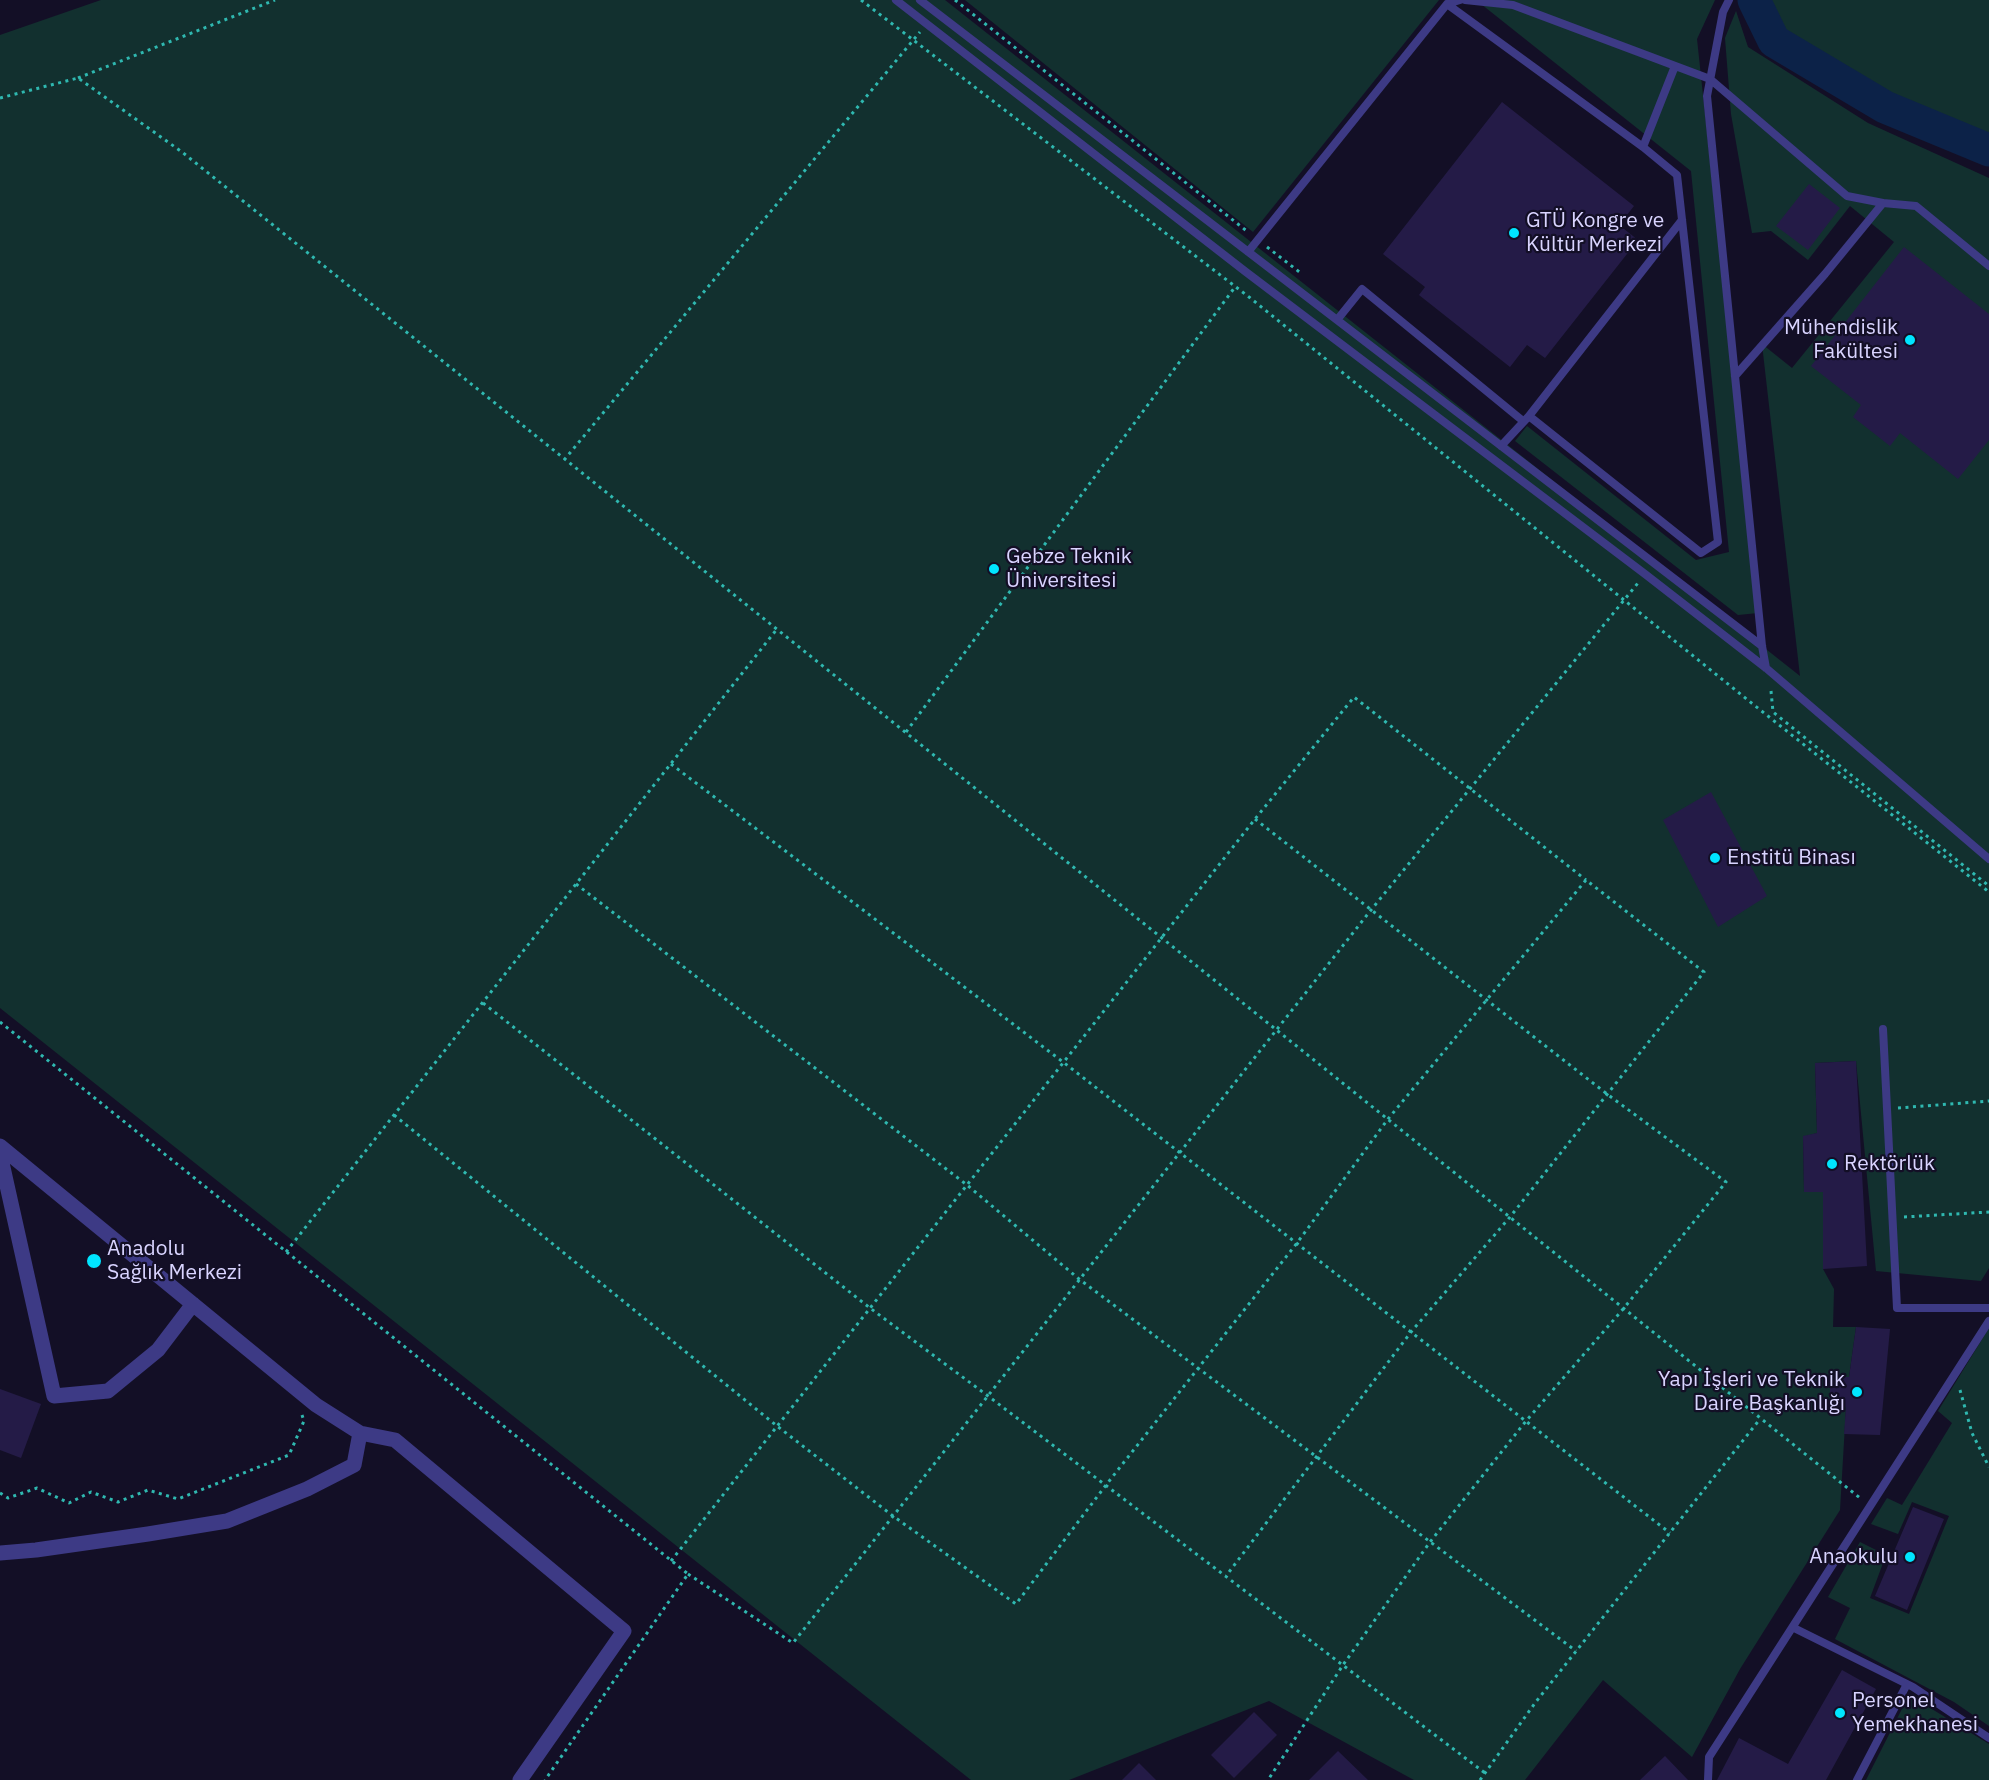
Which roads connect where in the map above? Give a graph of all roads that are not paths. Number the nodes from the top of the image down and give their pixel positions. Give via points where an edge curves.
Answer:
1 (896, 0) edge
2 (920, 0) edge
3 (1462, 0) edge
4 (1729, 0) edge
5 (1447, 4) junction
6 (1675, 66) junction
7 (1710, 79) junction
8 (1643, 147) junction
9 (1883, 202) junction
10 (1682, 220) junction
11 (1248, 252) junction
12 (1989, 266) edge
13 (1337, 320) junction
14 (1736, 376) junction
15 (1526, 419) junction
16 (1501, 446) junction
17 (1762, 646) junction
18 (1768, 670) junction
19 (1989, 859) edge
20 (1883, 1029) dead end
21 (0, 1146) edge
22 (0, 1154) edge
23 (193, 1304) junction
24 (1989, 1308) edge
25 (1989, 1321) edge
26 (360, 1433) junction
27 (0, 1553) edge
28 (1794, 1628) junction
29 (1907, 1684) junction
30 (1989, 1738) edge
31 (520, 1780) edge
32 (1708, 1780) edge
33 (1857, 1780) edge

1 - 18 lane
2 - 11 lane
3 - 5 lane
3 - 6 lane via 1513,5
4 - 7 lane via 1723,12
5 - 8 lane
5 - 11 lane
6 - 7 lane
6 - 8 lane
7 - 9 lane via 1847,196
7 - 14 lane via 1707,96
8 - 10 lane via 1677,175
9 - 12 lane via 1916,206
9 - 14 lane
10 - 15 lane
10 - 15 lane via 1718,542 1701,553
11 - 13 lane
13 - 15 lane via 1362,289
13 - 16 lane
14 - 17 lane
15 - 16 lane
16 - 17 lane
17 - 18 lane
18 - 19 lane
20 - 24 lane via 1897,1308
21 - 23 street
22 - 23 street via 54,1396 108,1390 158,1350
23 - 26 street via 316,1405
25 - 28 lane
26 - 27 street via 354,1465 307,1490 227,1521
26 - 31 street via 395,1440 624,1631
28 - 29 lane
28 - 32 lane via 1709,1757
29 - 30 lane
29 - 33 lane

